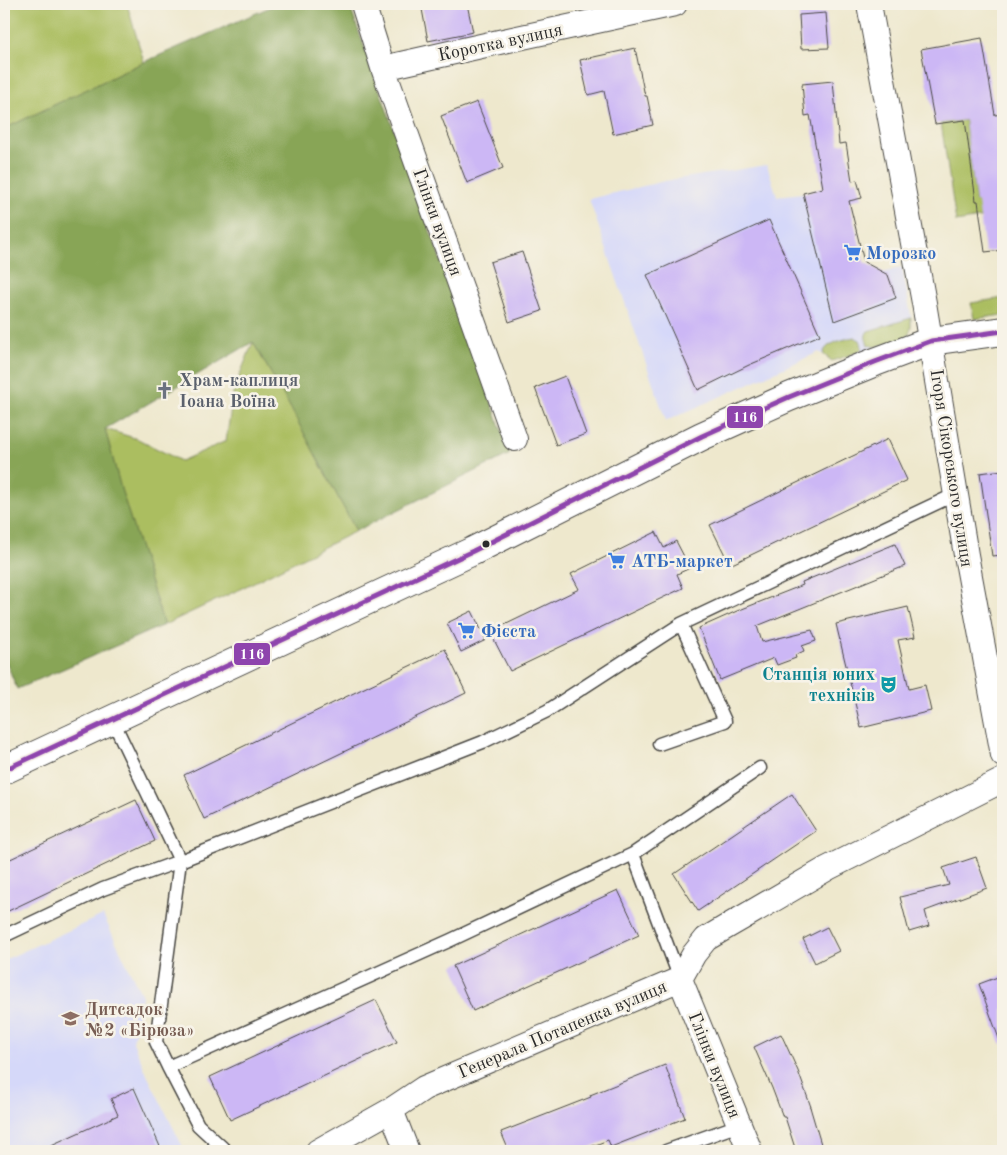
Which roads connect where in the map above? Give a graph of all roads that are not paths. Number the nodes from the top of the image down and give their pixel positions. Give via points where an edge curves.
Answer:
1 (363, 4) edge
2 (676, 4) edge
3 (869, 4) edge
4 (383, 68) junction
5 (1003, 331) edge
6 (931, 341) junction
7 (515, 439) dead end
8 (956, 494) junction
9 (681, 624) junction
10 (112, 719) junction
11 (659, 744) dead end
12 (1003, 755) edge
13 (760, 768) dead end
14 (4, 770) edge
15 (1003, 780) edge
16 (633, 854) junction
17 (180, 861) junction
18 (4, 936) edge
19 (680, 979) junction
20 (168, 1067) junction
21 (391, 1110) junction
22 (739, 1125) junction
23 (226, 1151) edge
24 (318, 1151) edge
25 (407, 1151) edge
26 (666, 1151) edge
27 (750, 1151) edge

1 - 4 street, Глінки вулиця
2 - 4 street, Коротка вулиця
3 - 6 street, Ігоря Сікорського вулиця
4 - 7 street, Глінки вулиця
5 - 6 main road
6 - 8 street, Ігоря Сікорського вулиця
6 - 10 main road via 702,436 473,551
8 - 9 lane
8 - 12 street, Ігоря Сікорського вулиця
9 - 11 lane via 725,722
9 - 17 lane via 547,711 483,742
10 - 14 main road
10 - 17 lane
13 - 16 lane
15 - 19 street, Генерала Потапенка вулиця via 828,868 728,926 706,940
16 - 19 lane
16 - 20 lane via 452,940
17 - 18 lane via 103,889
17 - 20 lane via 156,1042
19 - 21 street, Генерала Потапенка вулиця via 424,1088
19 - 22 street, Глінки вулиця
20 - 23 lane via 198,1125
21 - 24 street, Генерала Потапенка вулиця
21 - 25 street
22 - 26 lane
22 - 27 street, Глінки вулиця

